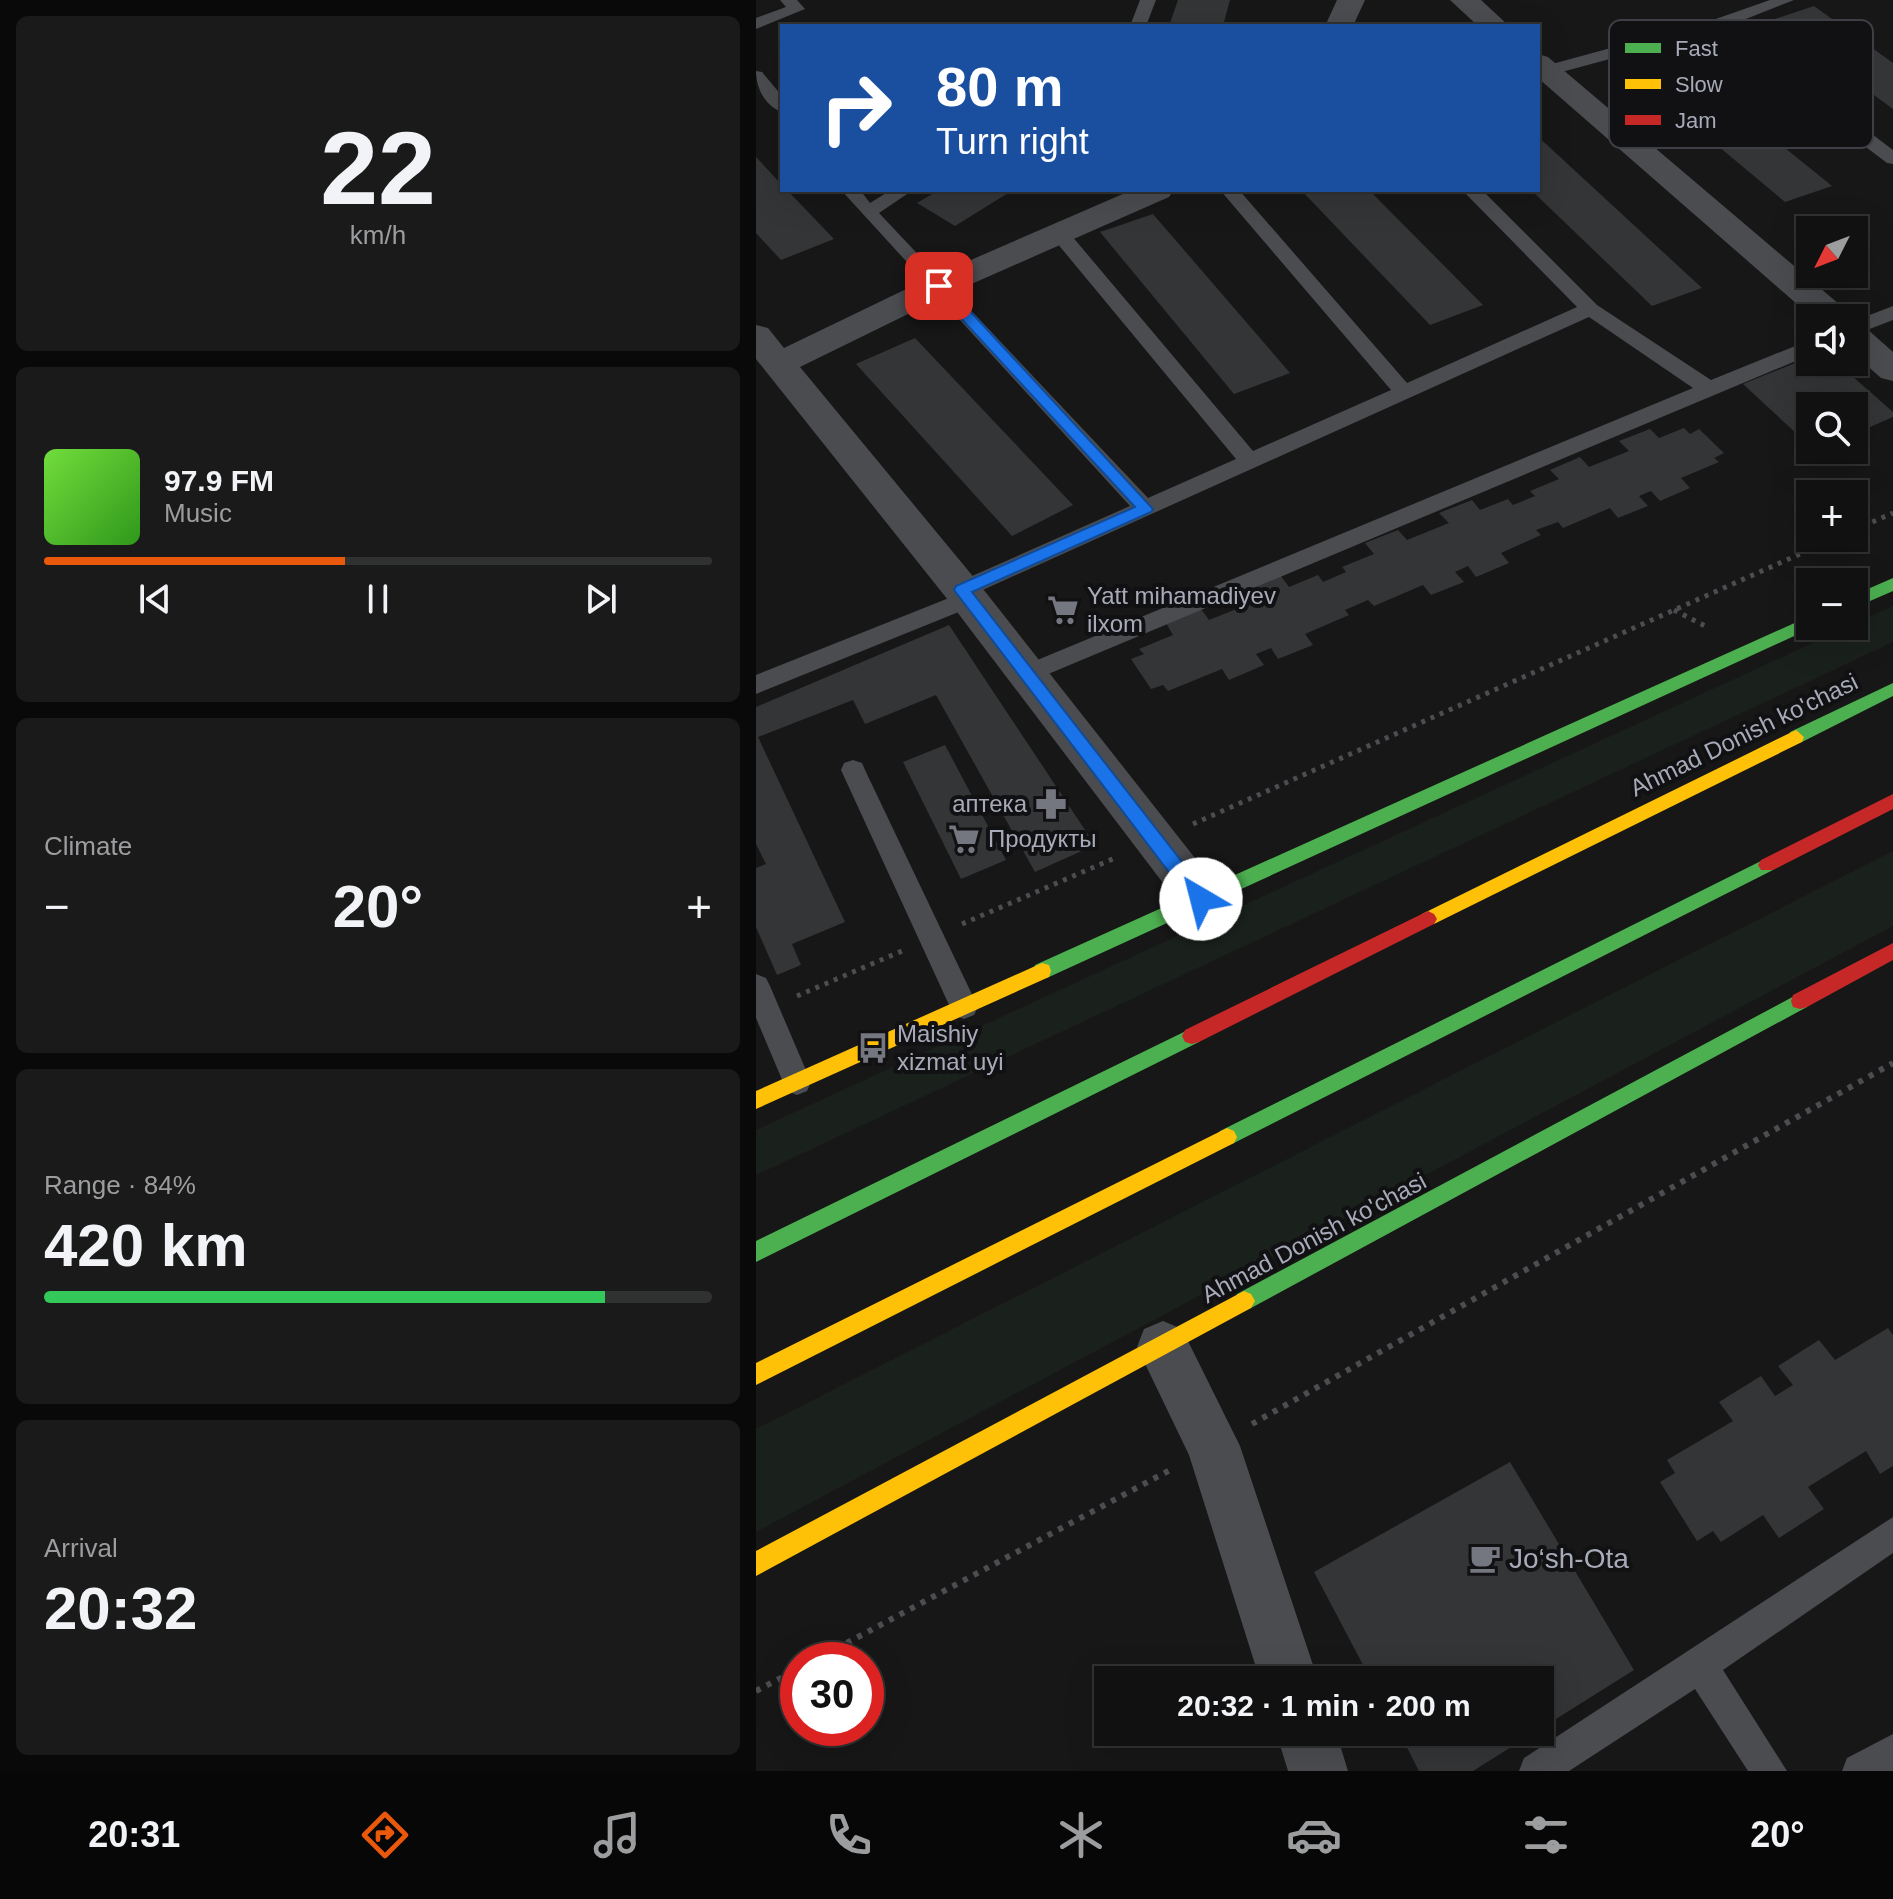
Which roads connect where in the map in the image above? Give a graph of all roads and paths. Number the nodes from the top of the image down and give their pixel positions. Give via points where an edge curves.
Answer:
1 (788, 0) edge
2 (1148, 0) edge
3 (1351, 0) edge
4 (1464, 0) edge
5 (1786, 0) edge
6 (1730, 20) edge
7 (756, 24) edge
8 (1139, 24) edge
9 (1340, 24) edge
10 (1493, 24) edge
11 (1609, 51) edge
12 (1543, 67) edge
13 (756, 76) edge
14 (780, 105) edge
15 (1609, 124) edge
16 (1873, 144) edge
17 (1637, 148) edge
18 (1893, 159) edge
19 (852, 192) edge
20 (901, 192) edge
21 (1153, 192) edge
22 (1231, 192) edge
23 (1473, 192) edge
24 (868, 212) junction
25 (1059, 233) junction
26 (939, 286) junction
27 (1818, 304) edge
28 (1590, 309) junction
29 (1893, 312) edge
30 (1868, 323) edge
31 (1868, 348) edge
32 (768, 350) edge
33 (1796, 353) edge
34 (1893, 370) edge
35 (1709, 389) junction
36 (1403, 391) junction
37 (1249, 460) junction
38 (1145, 509) junction
39 (1893, 513) edge
40 (1868, 524) edge
41 (1804, 552) edge
42 (1893, 584) edge
43 (965, 594) junction
44 (1868, 596) edge
45 (1674, 610) junction
46 (1704, 628) dead end
47 (1796, 628) edge
48 (1026, 674) junction
49 (756, 685) edge
50 (1893, 689) edge
51 (853, 770) dead end
52 (1893, 801) edge
53 (1156, 840) junction
54 (1201, 899) junction
55 (931, 938) junction
56 (1893, 951) edge
57 (761, 998) edge
58 (964, 1007) junction
59 (1893, 1063) edge
60 (797, 1082) junction
61 (756, 1100) edge
62 (896, 1180) junction
63 (798, 1210) dead end
64 (756, 1252) edge
65 (1163, 1347) junction
66 (756, 1374) edge
67 (1213, 1446) junction
68 (1893, 1533) edge
69 (756, 1564) edge
70 (848, 1642) edge
71 (1284, 1666) edge
72 (1700, 1666) junction
73 (780, 1678) edge
74 (756, 1691) edge
75 (1310, 1746) edge
76 (1893, 1752) edge
77 (1318, 1771) edge
78 (1537, 1771) edge
79 (1769, 1771) edge
80 (1860, 1771) edge

1 - 7 lane via 797,9
2 - 8 lane
3 - 9 street
4 - 10 street
5 - 6 lane
11 - 12 lane
12 - 15 street
13 - 14 lane
16 - 18 lane
17 - 27 street
19 - 24 lane
20 - 24 lane
21 - 25 street
22 - 36 lane
23 - 28 lane
24 - 26 lane
25 - 26 street
25 - 37 lane
26 - 32 street
26 - 38 lane
28 - 35 lane
28 - 36 lane
29 - 30 lane
31 - 34 street
32 - 43 street
33 - 35 lane
35 - 48 lane
36 - 37 lane
37 - 38 lane
38 - 43 lane
39 - 40 path
41 - 45 path
42 - 44 main road
43 - 48 street
43 - 49 lane
45 - 46 path
45 - 53 path
47 - 54 main road
48 - 53 street
50 - 62 main road, Ahmad Donish ko'chasi
51 - 55 lane
52 - 66 main road
53 - 54 street
53 - 55 path
54 - 58 main road
55 - 57 path
55 - 58 lane
56 - 65 main road, Ahmad Donish ko'chasi
57 - 60 lane
58 - 60 main road
59 - 67 path
60 - 61 main road
62 - 63 main road
62 - 64 main road, Ahmad Donish ko'chasi
65 - 67 street
65 - 69 main road, Ahmad Donish ko'chasi
67 - 70 path
67 - 71 street
68 - 72 lane
72 - 78 lane
72 - 79 lane
73 - 74 path
75 - 77 street
76 - 80 lane

